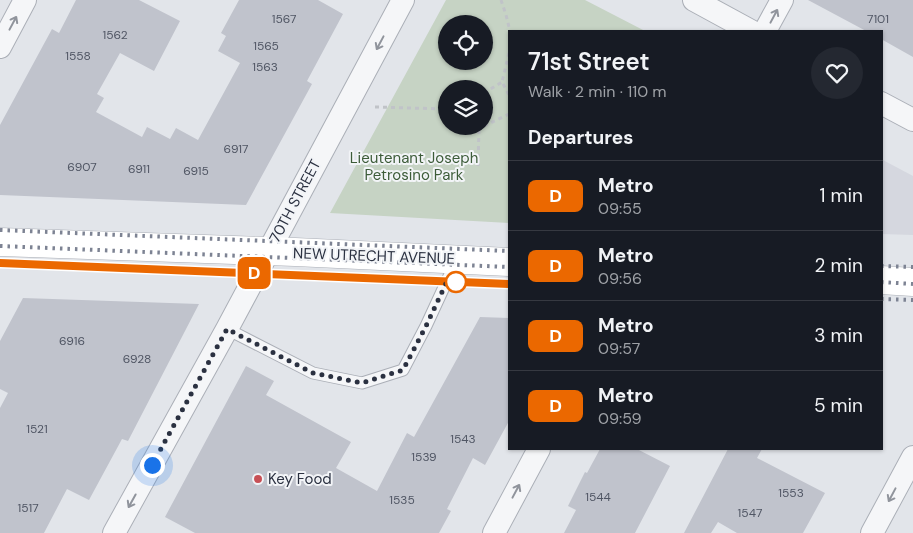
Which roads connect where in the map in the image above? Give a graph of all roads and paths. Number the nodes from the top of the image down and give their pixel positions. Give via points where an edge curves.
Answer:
1 (25, 0) edge
2 (403, 0) edge
3 (501, 0) edge
4 (694, 0) edge
5 (782, 0) edge
6 (510, 30) edge
7 (749, 30) edge
8 (766, 30) edge
9 (0, 46) edge
10 (508, 57) edge
11 (502, 82) junction
12 (493, 88) edge
13 (508, 93) edge
14 (883, 104) edge
15 (375, 107) dead end
16 (438, 109) edge
17 (508, 114) edge
18 (913, 120) edge
19 (493, 122) edge
20 (478, 135) edge
21 (478, 166) dead end
22 (0, 242) edge
23 (268, 252) junction
24 (457, 259) junction
25 (508, 262) edge
26 (912, 279) edge
27 (883, 280) edge
28 (227, 329) junction
29 (538, 450) edge
30 (913, 457) edge
31 (114, 533) edge
32 (494, 533) edge
33 (872, 533) edge

9 -> 1 street
2 -> 23 street, 70TH STREET
3 - 6 path
4 - 7 street
8 -> 5 street
10 - 11 path
11 - 12 path
11 - 13 path
14 - 18 street
15 - 16 path
17 - 19 path
20 - 21 path
22 - 23 street, NEW UTRECHT AVENUE
23 - 24 street, NEW UTRECHT AVENUE
23 - 28 street, 70TH STREET
24 - 25 street, NEW UTRECHT AVENUE
24 - 28 lane via 403,370 362,383 313,373
26 - 27 street
28 -> 31 street, 70TH STREET
32 -> 29 street
30 -> 33 street

